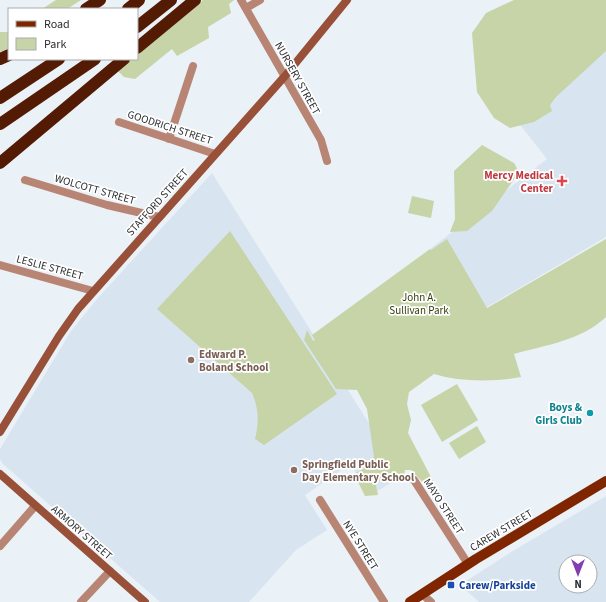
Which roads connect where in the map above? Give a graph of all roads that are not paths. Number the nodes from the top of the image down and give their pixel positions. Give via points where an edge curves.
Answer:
1 (100, 0) edge
2 (139, 0) edge
3 (171, 0) edge
4 (195, 0) edge
5 (241, 0) edge
6 (260, 0) edge
7 (347, 0) edge
8 (88, 8) edge
9 (129, 8) edge
10 (246, 8) junction
11 (138, 26) edge
12 (138, 47) edge
13 (57, 60) edge
14 (94, 60) edge
15 (123, 60) edge
16 (193, 66) dead end
17 (285, 76) junction
18 (0, 98) edge
19 (118, 122) dead end
20 (0, 124) edge
21 (169, 139) junction
22 (215, 154) junction
23 (327, 161) dead end
24 (0, 163) edge
25 (25, 180) dead end
26 (159, 218) junction
27 (0, 265) edge
28 (94, 291) junction
29 (0, 432) edge
30 (1, 477) edge
31 (414, 480) dead end
32 (606, 481) edge
33 (320, 500) dead end
34 (35, 506) junction
35 (0, 546) edge
36 (468, 564) junction
37 (110, 571) junction
38 (422, 594) junction
39 (81, 602) edge
40 (145, 602) edge
41 (384, 602) edge
42 (410, 602) edge
43 (431, 602) edge

1 - 8 highway
2 - 9 highway
3 - 11 highway
4 - 12 highway
5 - 10 street, NURSERY STREET
6 - 10 street
7 - 17 main road, STAFFORD STREET
10 - 17 street, NURSERY STREET
13 - 18 highway
14 - 20 highway
15 - 24 highway
16 - 21 street
17 - 22 main road, STAFFORD STREET
17 - 23 street, NURSERY STREET via 321,140
19 - 21 street, GOODRICH STREET
21 - 22 street, GOODRICH STREET
22 - 26 main road, STAFFORD STREET
25 - 26 street, WOLCOTT STREET
26 - 28 main road, STAFFORD STREET
27 - 28 street, LESLIE STREET
28 - 29 main road, STAFFORD STREET via 65,326
30 - 34 main road, ARMORY STREET
31 - 36 street, MAYO STREET
32 - 36 main road, CAREW STREET
33 - 41 street, NYE STREET
34 - 35 street
34 - 37 main road, ARMORY STREET
36 - 38 main road, CAREW STREET
37 - 39 street
37 - 40 main road, ARMORY STREET
38 - 42 main road, CAREW STREET
38 - 43 street

